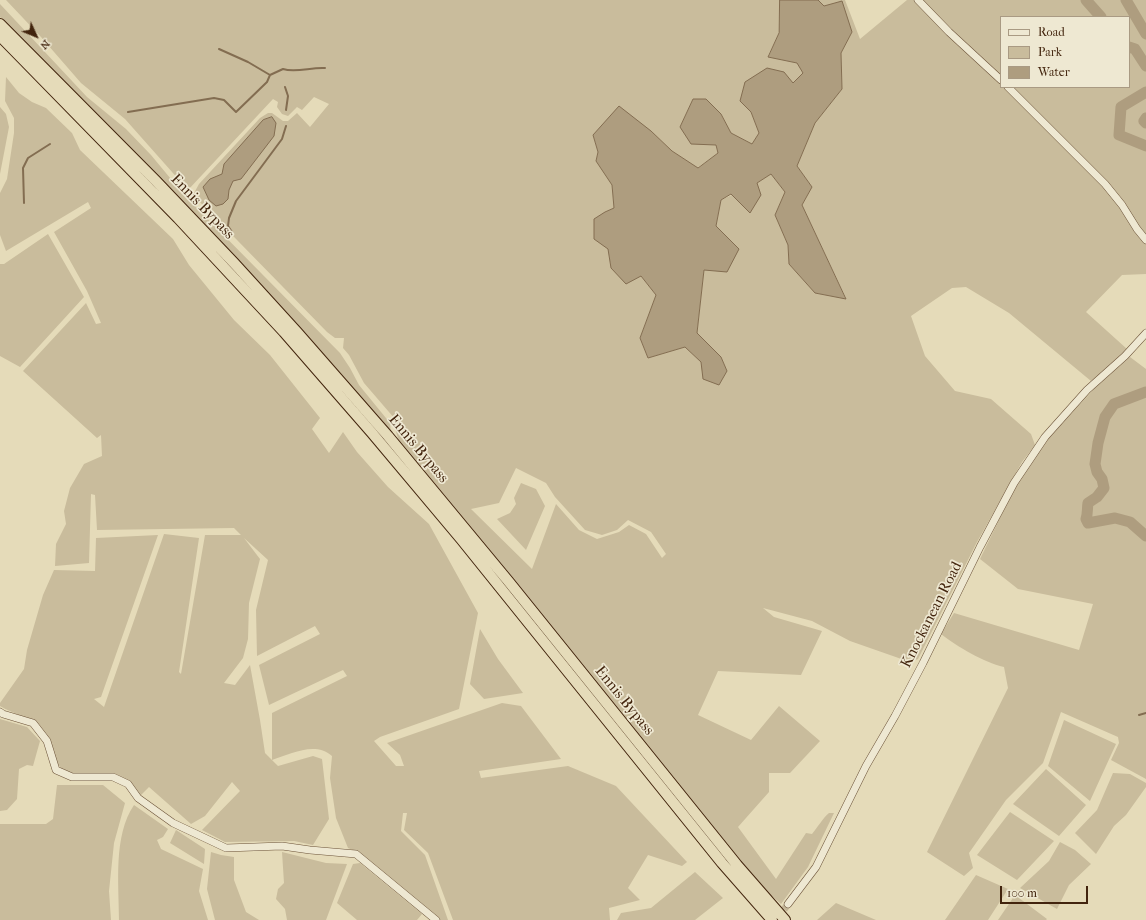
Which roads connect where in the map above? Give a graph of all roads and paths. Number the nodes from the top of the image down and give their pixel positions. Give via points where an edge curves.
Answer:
1 (918, 0) edge
2 (0, 24) edge
3 (0, 36) edge
4 (1000, 79) edge
5 (1009, 88) edge
6 (1146, 240) edge
7 (1146, 333) edge
8 (0, 712) edge
9 (788, 904) tunnel mouth
10 (436, 920) edge
11 (772, 920) edge
12 (785, 920) edge

1 - 4 street
2 - 12 highway, Ennis Bypass via 156,181 318,356 509,582 736,865
3 - 11 highway, Ennis Bypass via 178,218 284,332 471,550 722,863
5 - 6 street via 1105,184
7 - 9 street, Knockanean Road via 1087,390 1045,437 1014,483 816,867
8 - 10 street via 33,723 47,741 56,770 72,777 113,776 128,784 138,798 173,823 226,848 282,846 356,854

